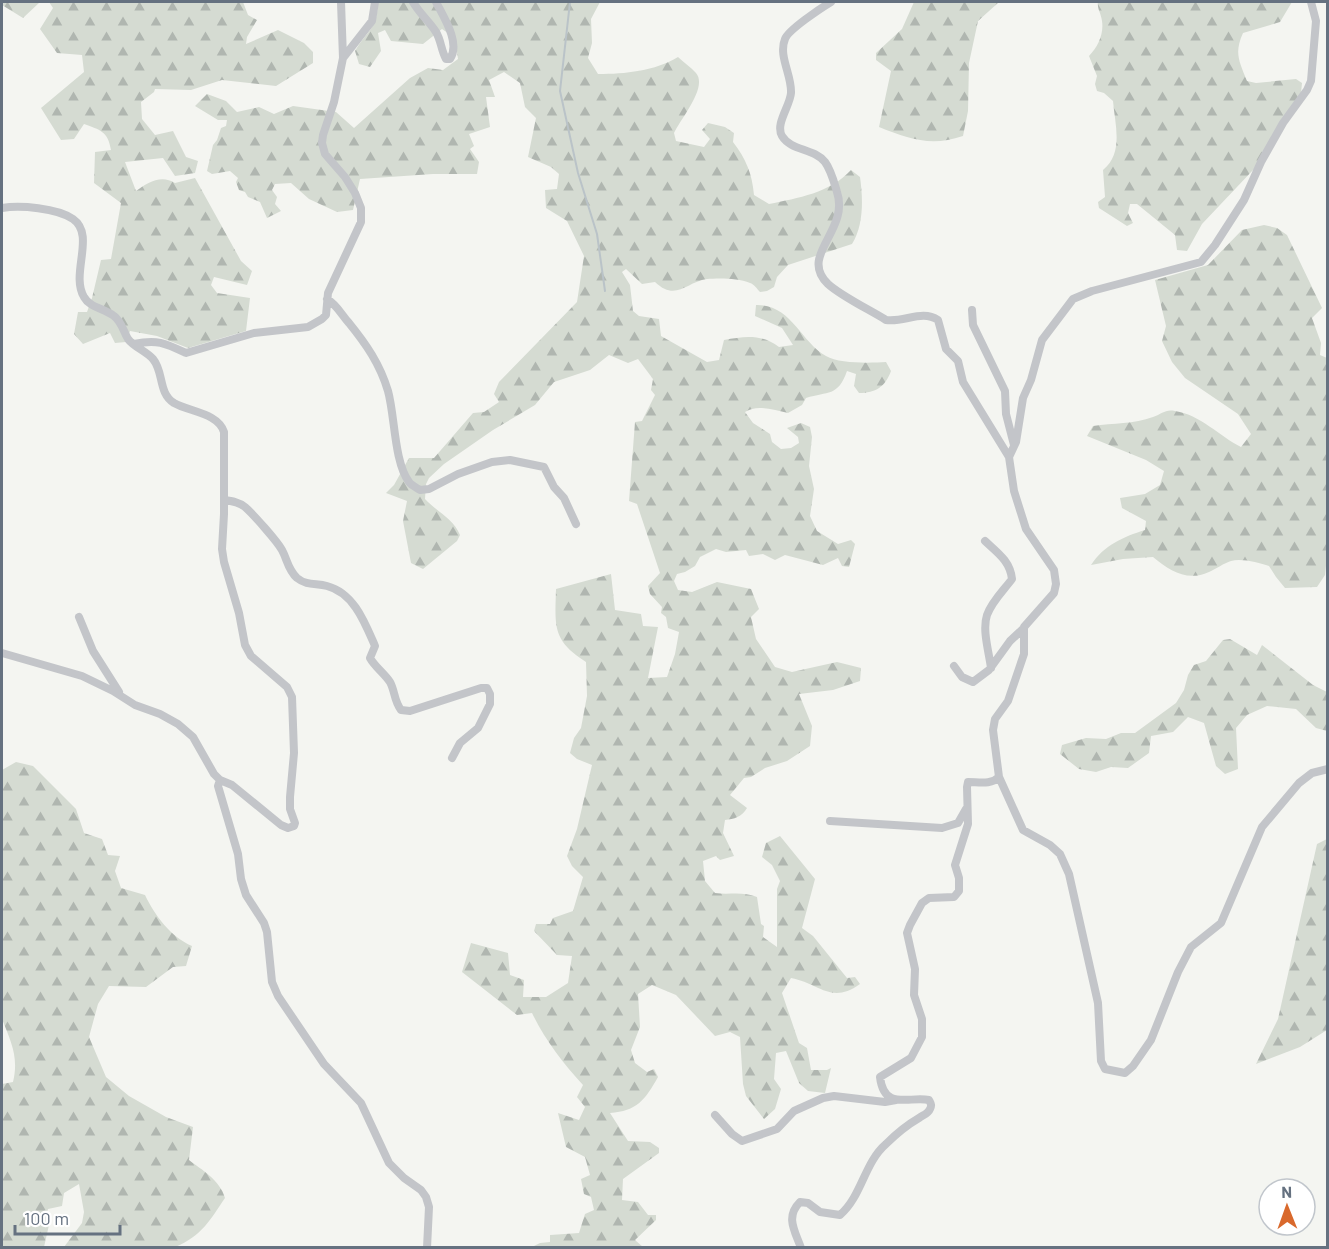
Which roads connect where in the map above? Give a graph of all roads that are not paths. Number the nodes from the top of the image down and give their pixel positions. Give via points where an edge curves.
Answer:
1 (341, 2) edge
2 (375, 2) edge
3 (413, 2) edge
4 (436, 2) edge
5 (831, 2) edge
6 (1311, 2) edge
7 (343, 58) junction
8 (2, 208) edge
9 (327, 299) junction
10 (972, 310) dead end
11 (134, 344) junction
12 (1014, 446) junction
13 (1009, 458) junction
14 (224, 500) junction
15 (576, 524) dead end
16 (985, 541) dead end
17 (79, 617) dead end
18 (1024, 627) junction
19 (2, 653) edge
20 (954, 666) dead end
21 (991, 668) junction
22 (122, 698) junction
23 (452, 758) dead end
24 (1328, 769) edge
25 (999, 777) junction
26 (220, 780) junction
27 (967, 804) junction
28 (830, 821) dead end
29 (896, 1100) junction
30 (715, 1115) dead end
31 (427, 1248) edge
32 (801, 1248) edge

1 - 7 street
2 - 7 street via 372,21
3 - 4 street via 438,34 446,59 453,55 454,44
5 - 13 street via 790,31 783,51 791,96 781,135 824,162 841,204 833,232 820,252 819,273 828,284 886,320 928,315 938,320 946,349 958,361 963,382
6 - 12 street via 1316,21 1311,81 1215,245 1201,262 1073,299 1042,340 1023,398
7 - 9 street via 322,143 355,193 361,222
8 - 11 street via 19,206 59,213 78,224 84,240 80,278 84,297 91,305 114,316
9 - 11 street via 326,315 308,327 254,333 186,353 163,342
9 - 15 street via 335,303 366,342 381,374 388,391 398,453 409,483 420,490 429,489 492,462 510,460 544,467
10 - 12 street via 973,325 1005,391
11 - 14 street via 154,360 166,396 222,425
12 - 13 street
13 - 18 street via 1026,528 1056,576 1054,593
14 - 23 street via 245,507 281,548 296,577 308,585 328,586 345,596 362,618 375,646 370,658 389,680 401,710 410,711 487,688 490,704 478,728 460,743
14 - 26 street via 223,555 246,645 251,656 287,687 292,697 294,753 290,797 294,826 281,825 232,785
16 - 21 street via 1005,558 1012,579 986,616
17 - 22 street via 93,651
18 - 21 street
18 - 25 street via 1022,662 993,730
19 - 22 street via 82,676
20 - 21 street via 962,677 973,682
22 - 26 street via 178,724 193,737
24 - 25 street via 1311,773 1299,783 1262,827 1221,923 1191,947 1151,1040 1125,1072 1106,1069 1101,1061 1098,1003 1069,874 1060,854 1023,830
25 - 27 street via 989,783 968,782
26 - 31 street via 218,786 238,854 241,879 267,932 275,989 324,1064 361,1103 389,1162 426,1197
27 - 28 street via 958,823 942,828
27 - 29 street via 966,836 955,865 959,891 954,897 929,898 922,903 907,933 922,1037 910,1058 880,1077 881,1084
29 - 30 street via 823,1098 794,1111 777,1129 742,1141
29 - 32 street via 929,1100 931,1104 926,1114 878,1150 847,1209 840,1215 820,1212 808,1203 795,1208 792,1226

